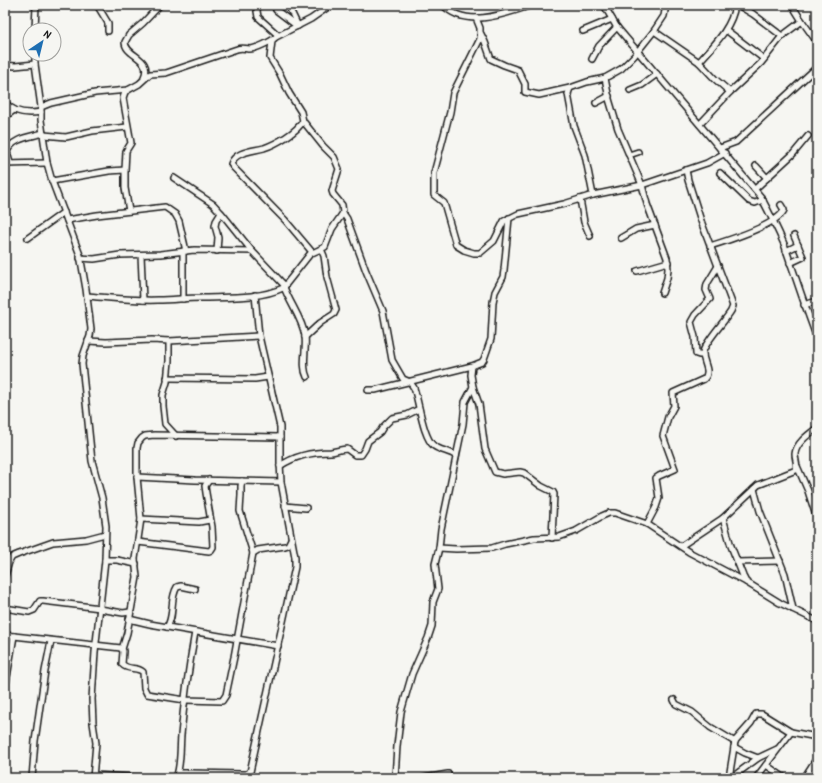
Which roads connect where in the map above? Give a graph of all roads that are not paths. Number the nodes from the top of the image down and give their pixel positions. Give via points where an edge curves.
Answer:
1 (36, 5) edge
2 (97, 5) edge
3 (160, 5) edge
4 (258, 5) edge
5 (288, 5) edge
6 (331, 5) edge
7 (443, 5) edge
8 (532, 5) edge
9 (604, 5) edge
10 (666, 5) edge
11 (735, 5) edge
12 (738, 5) edge
13 (792, 5) edge
14 (276, 10) dead end
15 (476, 18) junction
16 (612, 19) junction
17 (802, 21) junction
18 (35, 22) edge
19 (298, 26) junction
20 (618, 27) junction
21 (726, 30) junction
22 (108, 31) dead end
23 (582, 31) dead end
24 (654, 31) junction
25 (481, 34) junction
26 (278, 35) junction
27 (782, 36) junction
28 (272, 41) junction
29 (817, 42) edge
30 (638, 51) junction
31 (592, 59) dead end
32 (764, 59) junction
33 (699, 62) junction
34 (35, 64) joint
35 (5, 65) edge
36 (817, 67) edge
37 (657, 74) junction
38 (144, 78) junction
39 (606, 78) junction
40 (570, 88) junction
41 (128, 90) junction
42 (630, 90) dead end
43 (730, 92) junction
44 (609, 96) junction
45 (5, 102) edge
46 (596, 103) dead end
47 (41, 109) junction
48 (14, 110) junction
49 (5, 117) edge
50 (303, 122) junction
51 (700, 124) junction
52 (128, 127) junction
53 (43, 134) junction
54 (808, 136) dead end
55 (720, 148) junction
56 (638, 152) dead end
57 (725, 153) junction
58 (629, 155) junction
59 (8, 163) edge
60 (47, 163) junction
61 (756, 166) dead end
62 (124, 170) junction
63 (686, 170) junction
64 (720, 173) dead end
65 (174, 178) dead end
66 (766, 178) junction
67 (52, 181) junction
68 (642, 185) junction
69 (755, 189) junction
70 (594, 195) junction
71 (580, 199) junction
72 (763, 200) junction
73 (782, 205) dead end
74 (128, 211) junction
75 (64, 212) junction
76 (221, 213) junction
77 (343, 213) junction
78 (510, 218) junction
79 (67, 220) junction
80 (773, 220) junction
81 (655, 225) junction
82 (590, 236) dead end
83 (794, 236) dead end
84 (28, 238) dead end
85 (621, 238) dead end
86 (798, 245) junction
87 (710, 246) junction
88 (321, 249) junction
89 (184, 251) junction
90 (217, 251) junction
91 (252, 251) junction
92 (786, 251) junction
93 (312, 252) junction
94 (141, 255) junction
95 (80, 258) junction
96 (668, 262) junction
97 (790, 263) junction
98 (718, 266) junction
99 (637, 271) dead end
100 (284, 286) junction
101 (662, 293) dead end
102 (255, 295) junction
103 (87, 296) junction
104 (183, 299) junction
105 (143, 300) junction
106 (817, 301) edge
107 (804, 305) junction
108 (259, 336) junction
109 (305, 337) junction
110 (817, 338) edge
111 (169, 341) junction
112 (88, 342) junction
113 (703, 355) junction
114 (472, 366) junction
115 (268, 377) junction
116 (307, 377) dead end
117 (167, 378) junction
118 (407, 382) junction
119 (473, 387) junction
120 (368, 390) dead end
121 (419, 409) junction
122 (817, 428) edge
123 (176, 436) junction
124 (280, 437) junction
125 (456, 456) junction
126 (280, 466) junction
127 (797, 466) junction
128 (137, 477) junction
129 (209, 480) junction
130 (242, 481) junction
131 (281, 482) junction
132 (754, 489) junction
133 (285, 506) junction
134 (306, 508) dead end
135 (723, 518) junction
136 (141, 519) junction
137 (817, 519) edge
138 (210, 520) junction
139 (647, 524) junction
140 (105, 534) junction
141 (291, 538) junction
142 (552, 538) junction
143 (138, 542) junction
144 (681, 546) junction
145 (439, 548) junction
146 (253, 553) junction
147 (105, 560) junction
148 (780, 561) junction
149 (737, 562) junction
150 (136, 564) junction
151 (5, 576) edge
152 (746, 582) junction
153 (195, 588) dead end
154 (5, 608) edge
155 (100, 609) junction
156 (793, 609) junction
157 (130, 612) junction
158 (129, 619) junction
159 (817, 621) edge
160 (166, 627) junction
161 (195, 632) junction
162 (5, 636) edge
163 (14, 636) junction
164 (237, 639) junction
165 (51, 641) junction
166 (96, 646) junction
167 (278, 646) junction
168 (122, 649) junction
169 (5, 689) edge
170 (185, 700) junction
171 (674, 700) dead end
172 (791, 732) junction
173 (817, 737) edge
174 (734, 745) junction
175 (778, 748) junction
176 (758, 758) junction
177 (817, 758) edge
178 (766, 765) junction
179 (448, 774) dead end
180 (93, 777) edge
181 (176, 777) edge
182 (32, 778) edge
183 (150, 778) edge
184 (395, 778) edge
185 (424, 778) edge
186 (730, 778) edge
187 (756, 778) edge
188 (785, 778) edge
189 (804, 778) edge

1 - 18 street
2 - 22 street via 108,23
3 - 38 street via 125,42 144,64
4 - 26 street via 258,17
5 - 19 street
6 - 19 street
7 - 15 street via 454,13
8 - 15 street
9 - 16 street
10 - 24 street via 664,16
11 - 21 street
12 - 27 street
13 - 17 street
14 - 19 street
15 - 25 street
16 - 20 street
16 - 23 street
17 - 27 street
17 - 29 street
19 - 26 street
20 - 30 street
20 - 31 street via 599,46
21 - 32 street
21 - 33 street
24 - 30 street
24 - 33 street
25 - 40 street via 491,59 519,72 525,92 539,95
25 - 78 street via 453,93 434,173 433,192 443,201 456,245 464,250 482,252 494,241 504,221
26 - 28 street
27 - 32 street
28 - 38 street via 252,49 233,50 166,73 150,74
28 - 50 street via 270,58
30 - 37 street
30 - 39 street via 620,69
32 - 43 street
33 - 43 street
34 - 35 street
34 - 47 street
36 - 55 street via 736,142
37 - 42 street
37 - 51 street
38 - 41 street
39 - 40 street
39 - 44 street
40 - 70 street via 568,94 574,126 586,155
41 - 47 street via 95,93 51,103
41 - 52 street via 123,98
43 - 51 street
44 - 46 street
44 - 58 street via 618,129
45 - 48 street
47 - 48 street via 23,112
47 - 53 street
48 - 49 street
50 - 77 street via 332,154 338,166 339,172 332,191 342,205
50 - 93 street via 281,140 240,155 233,159 231,164
51 - 55 street
52 - 53 street via 66,137
52 - 62 street via 131,143 126,152
53 - 59 street via 12,144 7,152
53 - 60 street
54 - 66 street via 793,154
55 - 57 street
56 - 58 street
57 - 63 street
57 - 69 street
58 - 68 street
59 - 60 street
60 - 67 street
61 - 66 street
62 - 67 street
62 - 74 street
63 - 68 street
63 - 87 street
64 - 72 street via 749,200 756,203
65 - 76 street via 208,200
66 - 69 street
67 - 75 street
68 - 70 street
68 - 81 street
69 - 72 street
70 - 71 street
71 - 78 street
71 - 82 street via 584,222
72 - 80 street
73 - 80 street via 783,212 780,217
74 - 79 street
74 - 89 street via 165,207 171,210 180,225
75 - 79 street
75 - 84 street
76 - 90 street via 215,223
76 - 91 street
77 - 88 street via 332,229 327,244
77 - 118 street via 383,311 392,360
78 - 114 street via 503,277 493,302 492,339 483,361
79 - 95 street
80 - 87 street via 748,233
80 - 92 street
81 - 85 street via 636,229
81 - 96 street
83 - 86 street
86 - 92 street
86 - 97 street via 803,258
87 - 98 street
88 - 93 street
88 - 109 street via 336,310
89 - 90 street
89 - 94 street
89 - 104 street
90 - 91 street
91 - 100 street
92 - 97 street
93 - 100 street
94 - 95 street
94 - 105 street
95 - 103 street
96 - 99 street
96 - 101 street via 667,278
97 - 107 street
98 - 113 street via 733,306 728,317 705,347
98 - 113 street via 707,284 706,290 710,298 691,322 696,354
100 - 102 street via 278,290
100 - 109 street via 301,321
102 - 104 street
102 - 108 street
103 - 105 street
103 - 112 street via 91,329
104 - 105 street
106 - 107 street
107 - 110 street
108 - 111 street
108 - 115 street
109 - 116 street via 304,362
111 - 112 street
111 - 117 street
112 - 140 street via 82,364 92,462 102,498
113 - 139 street via 707,373 704,379 673,393 674,406 663,436 675,469 656,478 659,498
114 - 118 street
114 - 119 street
115 - 117 street
115 - 124 street
117 - 123 street via 163,395 165,424
118 - 120 street
118 - 121 street via 414,388
119 - 125 street via 465,402
119 - 142 street via 479,404 485,449 495,472 524,473 554,492
121 - 125 street via 429,441
121 - 126 street via 408,415 392,418 368,441 361,455 355,455 347,449 319,452 296,456
122 - 127 street via 804,439 796,451
123 - 124 street
123 - 128 street via 154,435 142,438 137,448
124 - 126 street
125 - 145 street
126 - 131 street
127 - 132 street via 795,471
127 - 137 street
128 - 129 street
128 - 136 street
129 - 130 street
129 - 138 street via 205,486
130 - 131 street
130 - 146 street via 240,511
131 - 133 street
132 - 135 street
132 - 148 street
133 - 134 street
133 - 141 street
135 - 144 street
135 - 149 street
136 - 138 street via 198,522
136 - 143 street
138 - 143 street via 213,547 210,551
139 - 142 street via 624,515 609,513 576,531
139 - 144 street
140 - 147 street
140 - 151 street via 86,539 53,542 19,554 12,557
141 - 146 street via 288,545
141 - 167 street via 296,564
142 - 145 street via 534,538 492,548
143 - 150 street
144 - 152 street
145 - 184 street via 435,564 438,589 433,602 433,622 404,700
146 - 164 street
147 - 150 street
147 - 155 street
148 - 149 street
148 - 156 street
149 - 152 street
150 - 157 street via 137,577
152 - 156 street
153 - 160 street via 177,587 170,622
154 - 155 street via 29,612 43,600
155 - 157 street
155 - 166 street
156 - 159 street
157 - 158 street
158 - 160 street
158 - 168 street
160 - 161 street
161 - 164 street
161 - 170 street
162 - 163 street
163 - 165 street
163 - 169 street
164 - 167 street
164 - 170 street via 224,699
165 - 166 street
165 - 182 street via 44,676
166 - 168 street
166 - 180 street via 92,704 96,743
167 - 181 street via 250,772 182,773
168 - 170 street via 122,664 126,668 143,672 147,694
170 - 181 street
171 - 174 street
172 - 173 street
172 - 174 street via 759,713
172 - 175 street
174 - 176 street via 745,754
174 - 186 street
175 - 176 street
175 - 178 street
176 - 186 street
177 - 189 street
178 - 187 street
178 - 188 street
179 - 185 street
180 - 183 street

